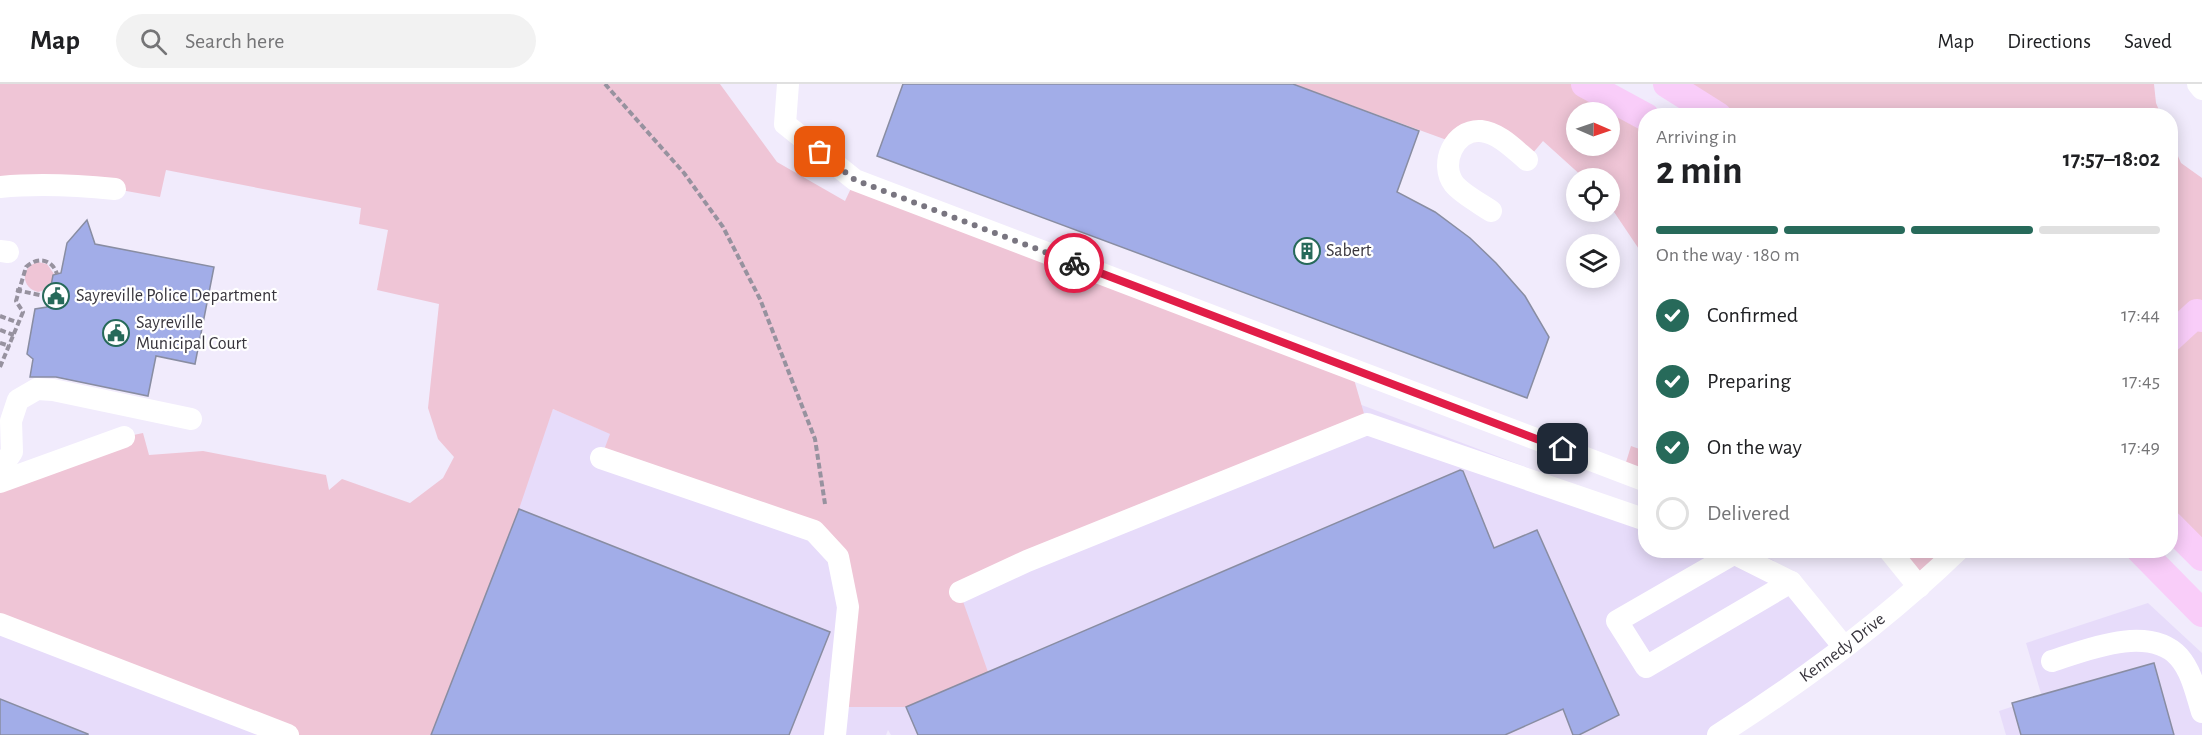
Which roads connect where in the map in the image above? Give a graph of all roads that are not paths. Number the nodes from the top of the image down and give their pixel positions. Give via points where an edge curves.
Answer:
1 (788, 84) edge
2 (1585, 84) edge
3 (1667, 84) edge
4 (2198, 84) edge
5 (2202, 89) edge
6 (1705, 108) edge
7 (1638, 113) edge
8 (1527, 160) dead end
9 (0, 187) edge
10 (115, 189) dead end
11 (1491, 211) dead end
12 (2200, 313) edge
13 (2178, 331) edge
14 (191, 419) dead end
15 (124, 437) dead end
16 (601, 458) dead end
17 (6, 461) edge
18 (37, 468) junction
19 (1638, 478) edge
20 (0, 482) edge
21 (1638, 517) edge
22 (2178, 533) edge
23 (2202, 557) edge
24 (1721, 558) edge
25 (1743, 558) edge
26 (1895, 558) edge
27 (1950, 558) edge
28 (2148, 558) edge
29 (1791, 582) junction
30 (1919, 587) junction
31 (960, 592) dead end
32 (2202, 613) edge
33 (0, 624) edge
34 (1844, 647) junction
35 (2052, 661) dead end
36 (2202, 712) edge
37 (288, 735) edge
38 (835, 735) edge
39 (1718, 735) edge

1 - 19 street via 785,124 855,180
2 - 7 main road
3 - 6 main road
4 - 5 street
8 - 11 street via 1487,132 1470,132 1455,143 1449,158 1449,176 1462,192
9 - 10 street via 28,184
12 - 13 main road
14 - 17 street via 36,389 18,400
15 - 18 street
16 - 38 street via 814,531 838,557 848,607
17 - 18 street
18 - 20 street
21 - 31 street via 1367,424 1027,561
22 - 23 main road
24 - 29 street via 1617,621 1646,666
25 - 29 street
26 - 30 street
27 - 30 street, Kennedy Drive
28 - 32 main road
29 - 34 street
30 - 34 street, Kennedy Drive
33 - 37 street
34 - 39 street, Kennedy Drive
35 - 36 street via 2108,644 2159,644 2178,656 2192,679

